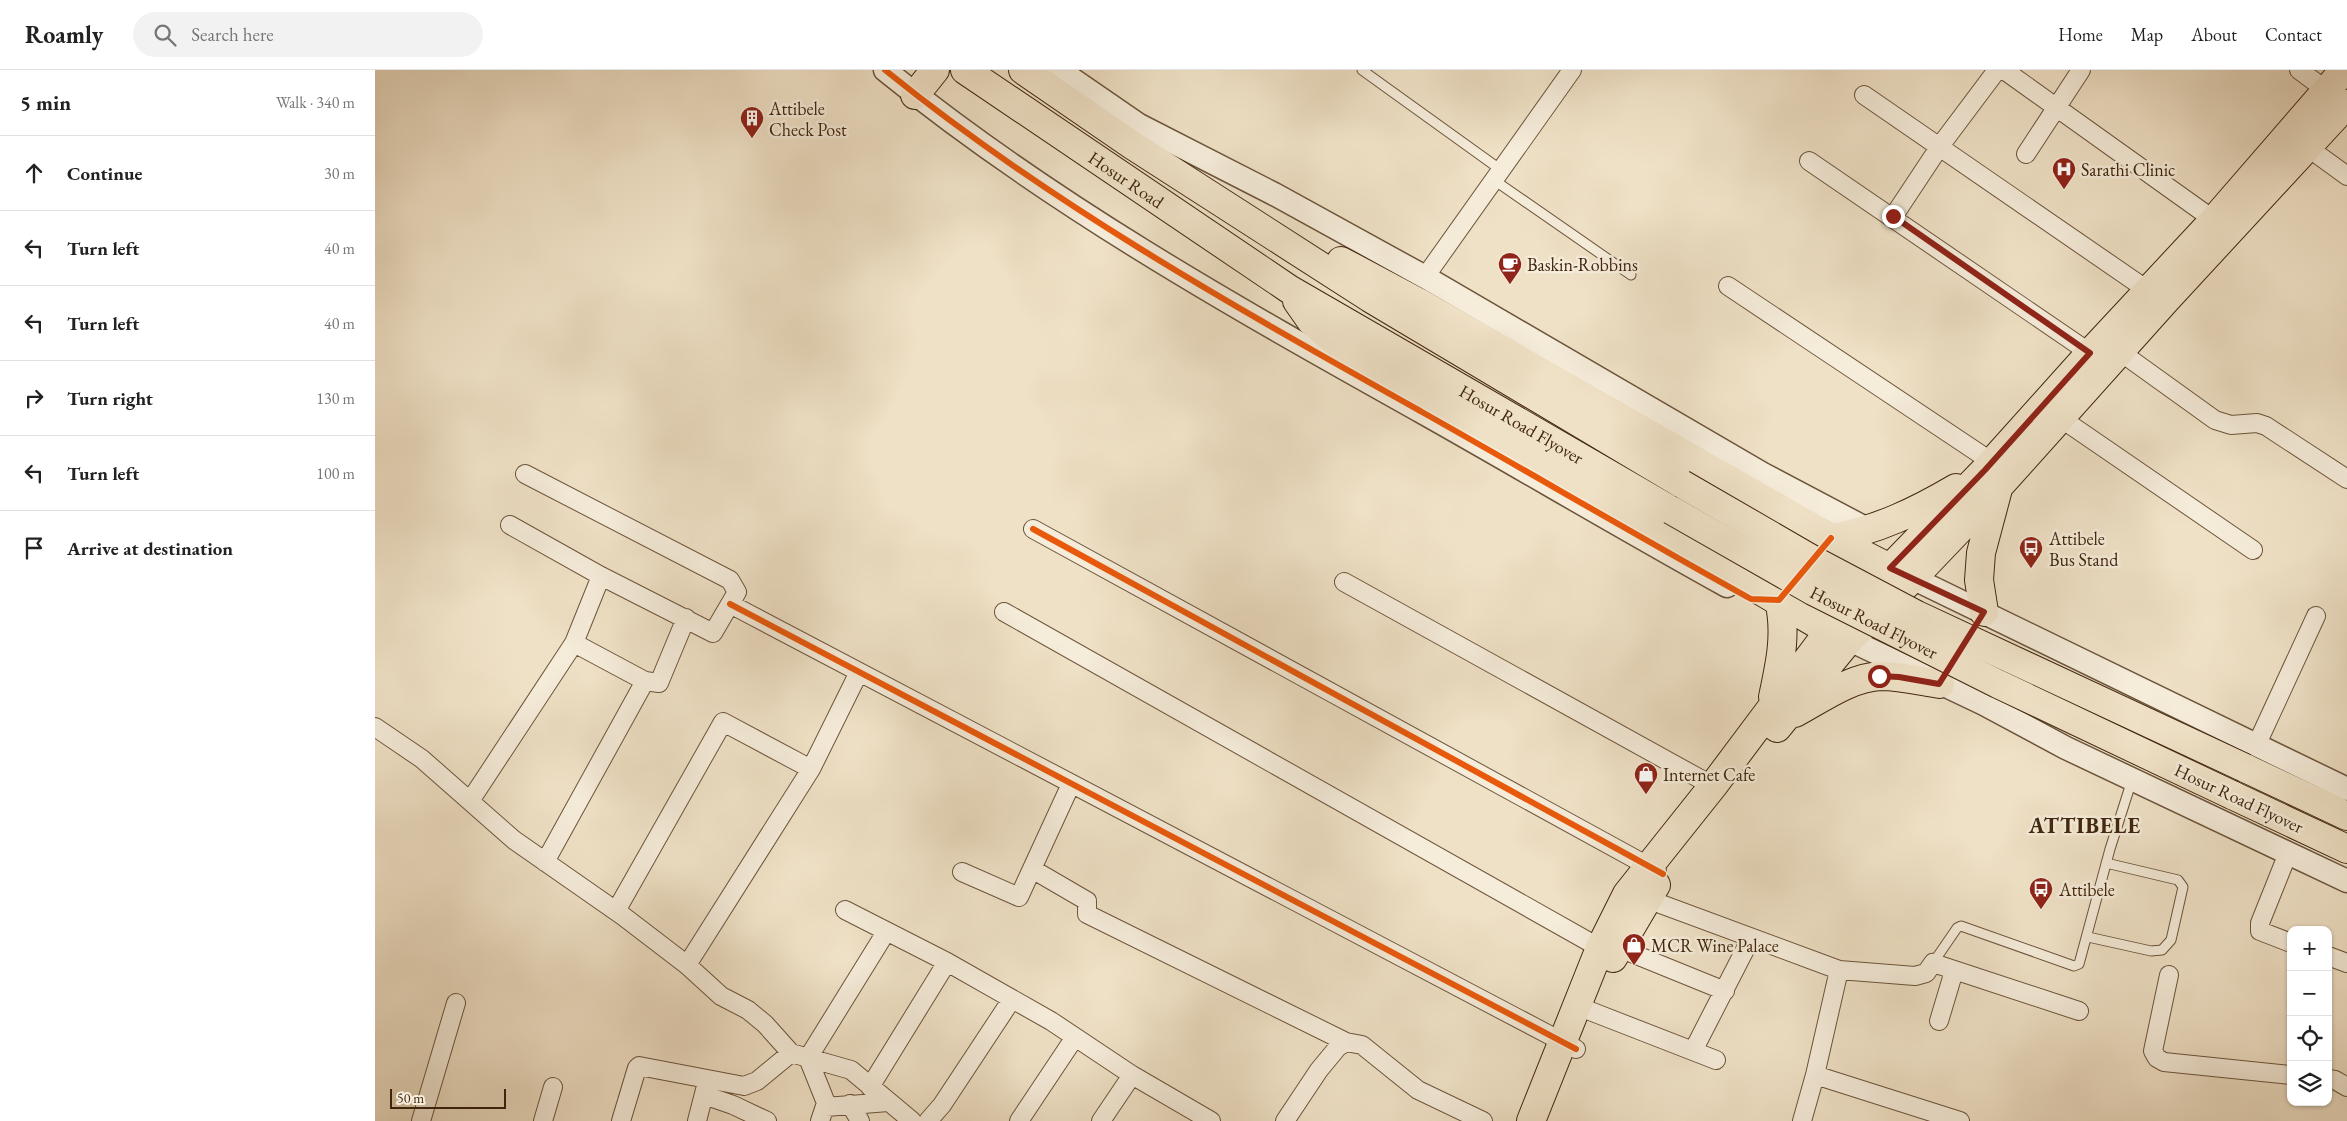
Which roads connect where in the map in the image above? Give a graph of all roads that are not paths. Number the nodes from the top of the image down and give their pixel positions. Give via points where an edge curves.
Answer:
1 (885, 70) edge
2 (935, 70) edge
3 (965, 70) edge
4 (1023, 70) edge
5 (1059, 70) edge
6 (1363, 70) edge
7 (1571, 70) edge
8 (1997, 70) edge
9 (2004, 70) edge
10 (2081, 70) edge
11 (2299, 70) edge
12 (2344, 70) edge
13 (915, 95) junction
14 (1864, 95) dead end
15 (2337, 97) edge
16 (2057, 106) junction
17 (2298, 141) junction
18 (1940, 146) junction
19 (2026, 154) dead end
20 (1809, 161) dead end
21 (1497, 175) junction
22 (2347, 176) edge
23 (1893, 216) junction
24 (2214, 220) junction
25 (1296, 251) junction
26 (1631, 275) dead end
27 (1425, 277) junction
28 (1728, 286) dead end
29 (1289, 289) junction
30 (2156, 296) junction
31 (2119, 351) junction
32 (2090, 353) junction
33 (2059, 417) junction
34 (1992, 472) junction
35 (525, 474) dead end
36 (2347, 479) edge
37 (1758, 484) junction
38 (510, 525) dead end
39 (1033, 528) dead end
40 (1869, 530) junction
41 (1831, 538) junction
42 (2253, 550) dead end
43 (1902, 573) junction
44 (601, 576) junction
45 (1344, 582) dead end
46 (1779, 600) junction
47 (730, 604) junction
48 (1004, 612) dead end
49 (1984, 612) junction
50 (2316, 616) dead end
51 (686, 618) junction
52 (2009, 624) junction
53 (1839, 636) junction
54 (574, 643) junction
55 (859, 672) junction
56 (645, 681) junction
57 (1939, 684) junction
58 (1970, 698) junction
59 (1778, 712) junction
60 (375, 727) edge
61 (2250, 757) junction
62 (811, 769) junction
63 (2132, 780) junction
64 (1071, 784) junction
65 (1713, 786) junction
66 (2347, 789) edge
67 (470, 801) junction
68 (2347, 816) edge
69 (2347, 849) edge
70 (2288, 853) junction
71 (545, 862) junction
72 (2107, 863) junction
73 (1032, 869) junction
74 (1657, 870) junction
75 (962, 872) dead end
76 (2347, 881) edge
77 (1638, 895) junction
78 (845, 910) dead end
79 (616, 912) junction
80 (886, 932) junction
81 (2088, 937) junction
82 (1751, 938) junction
83 (2287, 942) edge
84 (1609, 948) junction
85 (2332, 957) edge
86 (947, 962) junction
87 (1933, 962) junction
88 (2347, 963) edge
89 (687, 965) junction
90 (1839, 970) junction
91 (1954, 971) junction
92 (2169, 974) dead end
93 (1725, 991) junction
94 (1012, 999) junction
95 (456, 1002) dead end
96 (1589, 1011) junction
97 (2079, 1011) dead end
98 (1939, 1021) dead end
99 (1075, 1037) junction
100 (1347, 1042) junction
101 (1569, 1046) junction
102 (1693, 1051) junction
103 (791, 1053) junction
104 (808, 1058) junction
105 (1716, 1060) dead end
106 (1132, 1075) junction
107 (1815, 1075) junction
108 (2287, 1076) edge
109 (709, 1078) junction
110 (2332, 1080) edge
111 (553, 1087) dead end
112 (870, 1087) junction
113 (2347, 1087) edge
114 (704, 1095) junction
115 (888, 1102) junction
116 (850, 1104) junction
117 (823, 1114) edge
118 (1192, 1116) edge
119 (421, 1121) edge
120 (543, 1121) edge
121 (621, 1121) edge
122 (697, 1121) edge
123 (767, 1121) edge
124 (860, 1121) edge
125 (912, 1121) edge
126 (928, 1121) edge
127 (1019, 1121) edge
128 (1101, 1121) edge
129 (1211, 1121) edge
130 (1285, 1121) edge
131 (1483, 1121) edge
132 (1531, 1121) edge
133 (1550, 1121) edge
134 (1802, 1121) edge
135 (1960, 1121) edge

1 - 13 street
2 - 13 main road
3 - 29 main road, Hosur Road
4 - 25 main road, Hosur Road
5 - 27 street via 1139,125
6 - 21 lane
7 - 21 street
8 - 18 street
9 - 16 street
10 - 16 street
11 - 15 street
12 - 15 main road
13 - 46 street via 1000,158 1130,243 1295,341 1751,599
14 - 18 street
15 - 17 main road
16 - 19 street
16 - 24 street
17 - 22 street
17 - 24 main road
17 - 30 main road
18 - 23 street
18 - 30 street
20 - 23 street
21 - 26 lane
21 - 27 street
23 - 32 street
24 - 30 main road
25 - 37 main road via 1314,247
25 - 61 main road, Hosur Road Flyover, bridge via 1472,360 1815,561 1917,615
27 - 37 street
28 - 34 street
29 - 46 main road via 1311,321 1344,349
29 - 69 main road, Hosur Road Flyover, bridge via 1822,595 1999,684
30 - 31 main road
30 - 32 main road
31 - 33 main road
31 - 36 street via 2215,420 2231,426 2257,423 2266,426
32 - 34 main road
33 - 34 main road
33 - 42 street
34 - 40 main road
34 - 43 main road
34 - 49 main road via 1979,580
35 - 47 street via 730,580 737,592
37 - 40 street
37 - 41 main road
38 - 44 street
39 - 74 street
40 - 41 main road
41 - 43 main road
41 - 46 street
43 - 49 street
43 - 53 main road
44 - 51 street
44 - 54 street
45 - 65 street
46 - 53 main road
46 - 59 main road via 1783,618 1783,652
47 - 51 street via 713,633
47 - 55 street
48 - 84 street
49 - 52 street
49 - 57 street
50 - 61 street
51 - 56 street via 659,683
52 - 58 street
52 - 61 street
53 - 57 street
53 - 59 main road
54 - 56 street
54 - 67 street
55 - 62 street
55 - 64 street
56 - 71 street
57 - 58 street
57 - 59 main road via 1879,676 1854,682
58 - 63 street
59 - 65 main road
59 - 74 main road via 1729,794
60 - 67 street via 422,759
61 - 66 street
61 - 68 main road, Hosur Road Flyover
62 - 79 street via 723,722
62 - 89 street
63 - 70 street
63 - 72 lane
64 - 73 street
64 - 101 street
65 - 74 main road
67 - 71 street
70 - 76 street
70 - 83 street via 2260,923 2260,930 2266,935
71 - 79 street
72 - 81 lane
72 - 81 lane via 2179,880 2183,887 2171,940 2162,950 2151,951
73 - 75 street via 1019,896
73 - 100 street via 1087,901 1087,914
74 - 77 main road
77 - 82 street
77 - 84 main road
78 - 80 street
79 - 89 street
80 - 86 street
80 - 104 street
81 - 87 lane via 2082,960 2074,966 1961,926
82 - 90 street
82 - 93 street
84 - 93 street
84 - 96 main road
84 - 101 main road
85 - 88 street
86 - 94 street
86 - 112 street
87 - 90 street via 1926,973 1915,976
87 - 91 street
89 - 103 street via 721,996 748,1010 765,1024
90 - 107 street
91 - 97 street
91 - 98 street
92 - 108 street via 2153,1051 2157,1058 2164,1062
93 - 102 street
94 - 99 street
94 - 126 street
95 - 119 street
96 - 101 main road
96 - 102 street
99 - 106 street
99 - 127 street
100 - 130 street via 1338,1047 1319,1070
100 - 131 street via 1362,1045 1418,1090
101 - 132 main road
101 - 133 main road
102 - 105 street
103 - 104 street
103 - 109 street via 750,1084 743,1086
104 - 112 street via 851,1070
104 - 117 street
106 - 118 street
106 - 128 street
107 - 134 street
107 - 135 street
109 - 114 street
109 - 121 street via 639,1066
110 - 113 street
111 - 120 street
112 - 115 street
114 - 122 street
114 - 123 street
115 - 116 street
115 - 125 street
116 - 117 street
116 - 124 street
118 - 129 street

